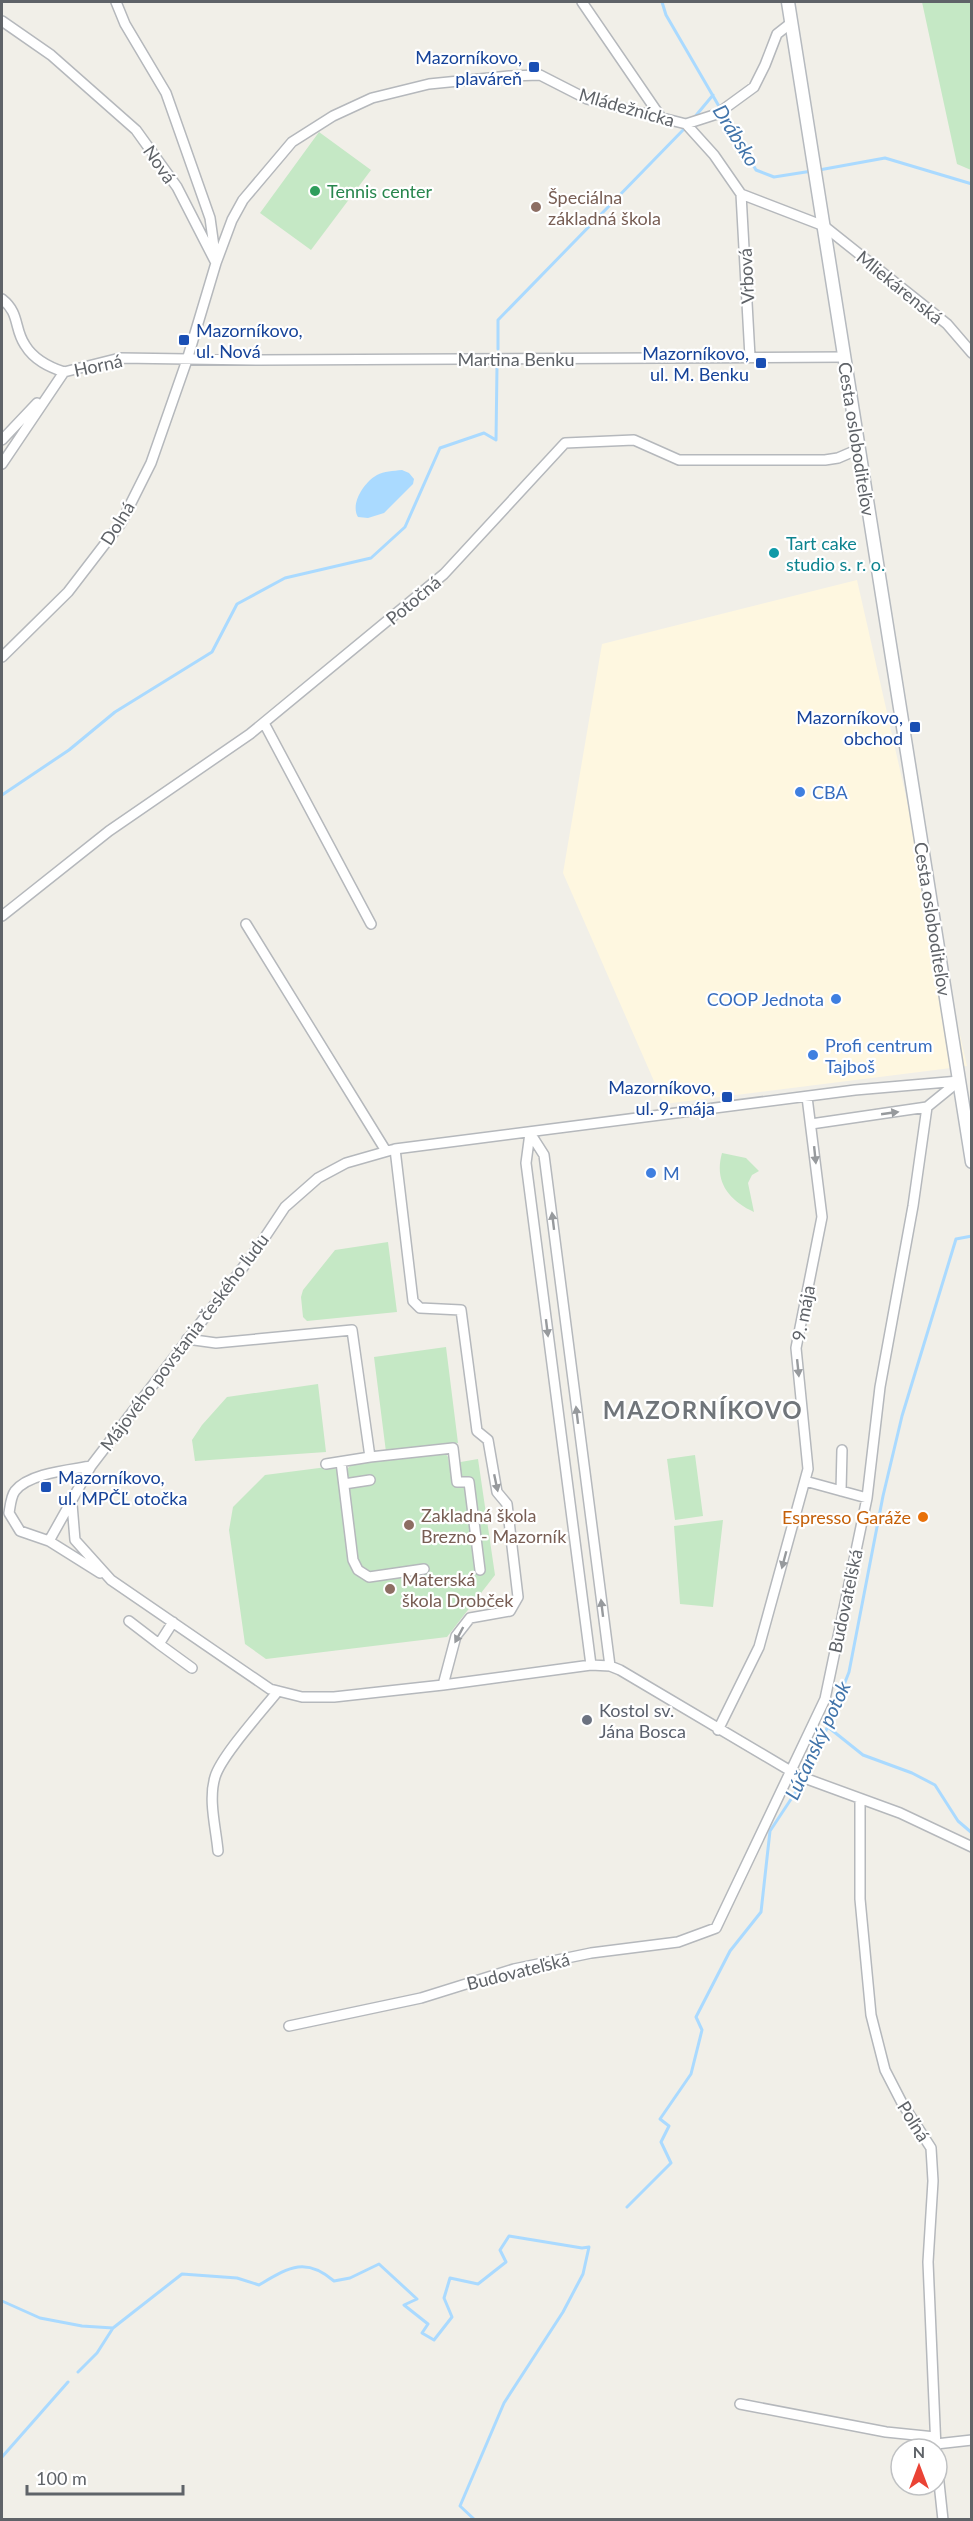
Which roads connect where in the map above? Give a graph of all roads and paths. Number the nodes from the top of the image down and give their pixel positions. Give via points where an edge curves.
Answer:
1 (116, 2) edge
2 (582, 2) edge
3 (788, 2) edge
4 (2, 21) edge
5 (792, 23) junction
6 (662, 119) junction
7 (686, 124) junction
8 (741, 194) junction
9 (824, 226) junction
10 (216, 263) junction
11 (2, 299) edge
12 (972, 353) edge
13 (750, 357) junction
14 (845, 357) junction
15 (187, 360) junction
16 (64, 372) junction
17 (52, 387) junction
18 (2, 440) edge
19 (859, 449) junction
20 (2, 464) edge
21 (2, 656) edge
22 (264, 723) junction
23 (2, 916) edge
24 (246, 924) dead end
25 (371, 924) dead end
26 (959, 1081) junction
27 (807, 1097) junction
28 (927, 1107) junction
29 (811, 1124) junction
30 (530, 1133) junction
31 (391, 1150) junction
32 (972, 1162) edge
33 (187, 1339) junction
34 (842, 1450) dead end
35 (370, 1457) junction
36 (341, 1462) junction
37 (326, 1464) dead end
38 (91, 1466) junction
39 (370, 1480) dead end
40 (805, 1481) junction
41 (344, 1484) junction
42 (840, 1491) junction
43 (867, 1498) junction
44 (72, 1504) junction
45 (49, 1541) junction
46 (424, 1569) dead end
47 (480, 1570) dead end
48 (111, 1580) junction
49 (129, 1621) dead end
50 (173, 1622) junction
51 (159, 1644) junction
52 (591, 1665) junction
53 (610, 1666) junction
54 (192, 1668) dead end
55 (443, 1685) junction
56 (278, 1691) junction
57 (718, 1730) junction
58 (795, 1774) junction
59 (860, 1799) junction
60 (972, 1847) edge
61 (218, 1851) dead end
62 (289, 2026) dead end
63 (740, 2404) dead end
64 (918, 2437) edge
65 (936, 2437) edge
66 (972, 2440) edge
67 (949, 2442) edge
68 (941, 2497) edge
69 (943, 2520) edge

1 - 10 street via 166,93 210,218
2 - 6 street
3 - 5 main road, Cesta osloboditeľov
4 - 10 street, Nová via 51,55 136,130 177,187
5 - 7 street via 777,33 754,87 717,114
5 - 9 main road, Cesta osloboditeľov
6 - 7 street, Mládežnícka
6 - 10 street, Mládežnícka via 587,99 540,75 429,84 372,98 333,116 292,142 243,200
7 - 8 street via 714,154
8 - 9 street
8 - 13 street, Vrbová
9 - 12 street, Mliekárenská via 948,324
9 - 14 main road, Cesta osloboditeľov
10 - 15 street
11 - 16 street via 13,309 24,345 45,365
13 - 14 street, Martina Benku
13 - 15 street, Martina Benku
14 - 19 main road, Cesta osloboditeľov
15 - 16 street, Horná via 120,358
15 - 21 street, Dolná via 151,463 121,523 68,592
16 - 17 street, Horná
17 - 18 street, Horná
17 - 20 street, Horná
19 - 22 street, Potočná via 825,460 679,460 634,440 565,443 444,574
19 - 26 main road, Cesta osloboditeľov
22 - 23 street, Potočná via 109,831
22 - 25 street
24 - 31 street
26 - 27 street, Májového povstania českého ľudu
26 - 28 street
26 - 32 main road, Cesta osloboditeľov
27 - 29 street, 9. mája
27 - 30 street, Májového povstania českého ľudu
29 -> 28 street
28 - 43 street, Budovateľská via 880,1387
29 -> 40 street, 9. mája via 822,1217 796,1348 808,1469
30 - 31 street, Májového povstania českého ľudu
30 -> 52 street via 526,1163
53 -> 30 street via 544,1155
31 - 33 street, Májového povstania českého ľudu via 346,1163 298,1194
31 -> 55 street via 413,1301 420,1308 461,1310 477,1431 488,1440 496,1492 507,1504 518,1597 510,1611 470,1618 456,1636
33 - 35 street via 216,1343 352,1330
33 - 38 street, Májového povstania českého ľudu
34 - 42 street
35 - 36 street
35 - 47 street via 453,1448 457,1482 469,1482
36 - 37 street
36 - 41 street
38 - 44 street, Májového povstania českého ľudu
38 - 45 street via 26,1481 14,1492 9,1513 20,1531
39 - 41 street
40 - 42 street
40 -> 57 street, 9. mája via 759,1647
41 - 46 street via 353,1560 358,1570 369,1576
42 - 43 street
43 - 58 street, Budovateľská via 825,1699
44 - 45 street, Májového povstania českého ľudu
44 - 48 street via 75,1540
45 - 48 street
48 - 50 street
49 - 51 street
50 - 51 street
50 - 56 street
51 - 54 street
52 - 53 street
52 - 55 street
53 - 57 street
55 - 56 street via 334,1697 302,1697
56 - 61 street via 215,1776
57 - 58 street
58 - 59 street
58 - 62 street, Budovateľská via 717,1928 678,1942 591,1953 514,1969 421,1998
59 - 60 street
59 - 65 street, Poľná via 860,1899 871,2015 885,2070 931,2148 928,2262
63 - 64 street
66 - 67 street
68 - 69 street

